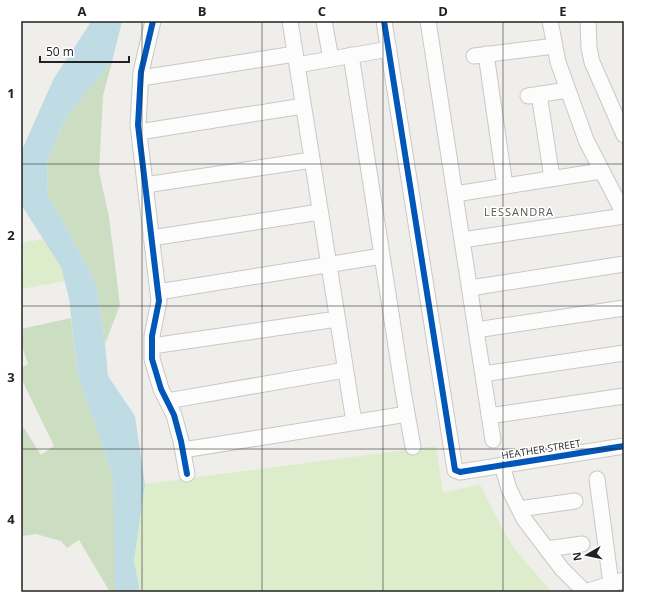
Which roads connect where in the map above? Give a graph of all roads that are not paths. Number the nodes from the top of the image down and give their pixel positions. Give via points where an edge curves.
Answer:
1 (155, 21) edge
2 (290, 21) edge
3 (324, 21) edge
4 (384, 21) edge
5 (428, 21) edge
6 (550, 21) edge
7 (588, 21) edge
8 (555, 46) junction
9 (389, 49) junction
10 (351, 55) junction
11 (331, 59) junction
12 (296, 60) junction
13 (141, 78) junction
14 (568, 90) junction
15 (303, 106) junction
16 (139, 132) junction
17 (624, 135) edge
18 (312, 160) junction
19 (601, 171) junction
20 (552, 178) junction
21 (145, 185) junction
22 (505, 186) junction
23 (455, 194) junction
24 (320, 212) junction
25 (624, 215) edge
26 (151, 238) junction
27 (462, 240) junction
28 (382, 256) junction
29 (624, 264) edge
30 (328, 265) junction
31 (470, 288) junction
32 (158, 292) junction
33 (624, 308) edge
34 (337, 319) junction
35 (476, 330) junction
36 (152, 346) junction
37 (624, 353) edge
38 (345, 370) junction
39 (483, 374) junction
40 (624, 396) edge
41 (167, 401) junction
42 (407, 414) junction
43 (489, 416) junction
44 (354, 422) junction
45 (493, 440) dead end
46 (624, 446) edge
47 (413, 447) dead end
48 (183, 450) junction
49 (502, 465) junction
50 (187, 474) dead end
51 (597, 479) dead end
52 (575, 501) dead end
53 (519, 509) junction
54 (582, 544) dead end
55 (547, 549) junction
56 (618, 582) edge
57 (585, 592) edge

1 - 13 street
2 - 12 street
3 - 11 street
4 - 9 street
5 - 23 street
6 - 8 street
7 - 17 street via 592,62
8 - 14 street
8 - 22 street via 480,55
9 - 10 street
9 - 49 street, HEATHER STREET via 453,466 460,472
10 - 11 street
10 - 28 street
11 - 12 street
12 - 13 street
12 - 15 street
13 - 16 street
14 - 19 street via 586,140
14 - 20 street via 534,95
15 - 16 street
15 - 18 street
16 - 21 street
18 - 21 street
18 - 24 street
19 - 20 street
19 - 25 street
20 - 22 street
21 - 26 street
22 - 23 street
23 - 27 street
24 - 26 street
24 - 30 street
25 - 27 street
26 - 32 street
27 - 31 street
28 - 30 street
28 - 42 street
29 - 31 street
30 - 32 street
30 - 34 street
31 - 35 street
32 - 36 street
33 - 35 street
34 - 36 street
34 - 38 street
35 - 39 street
36 - 41 street via 152,359
37 - 39 street
38 - 41 street
38 - 44 street
39 - 43 street
40 - 43 street
41 - 48 street
42 - 44 street
42 - 47 street
43 - 45 street
44 - 48 street
46 - 49 street, HEATHER STREET
48 - 50 street
49 - 53 street via 509,489
51 - 56 street
52 - 53 street
53 - 55 street
54 - 55 street
55 - 57 street via 562,569
56 - 57 street

